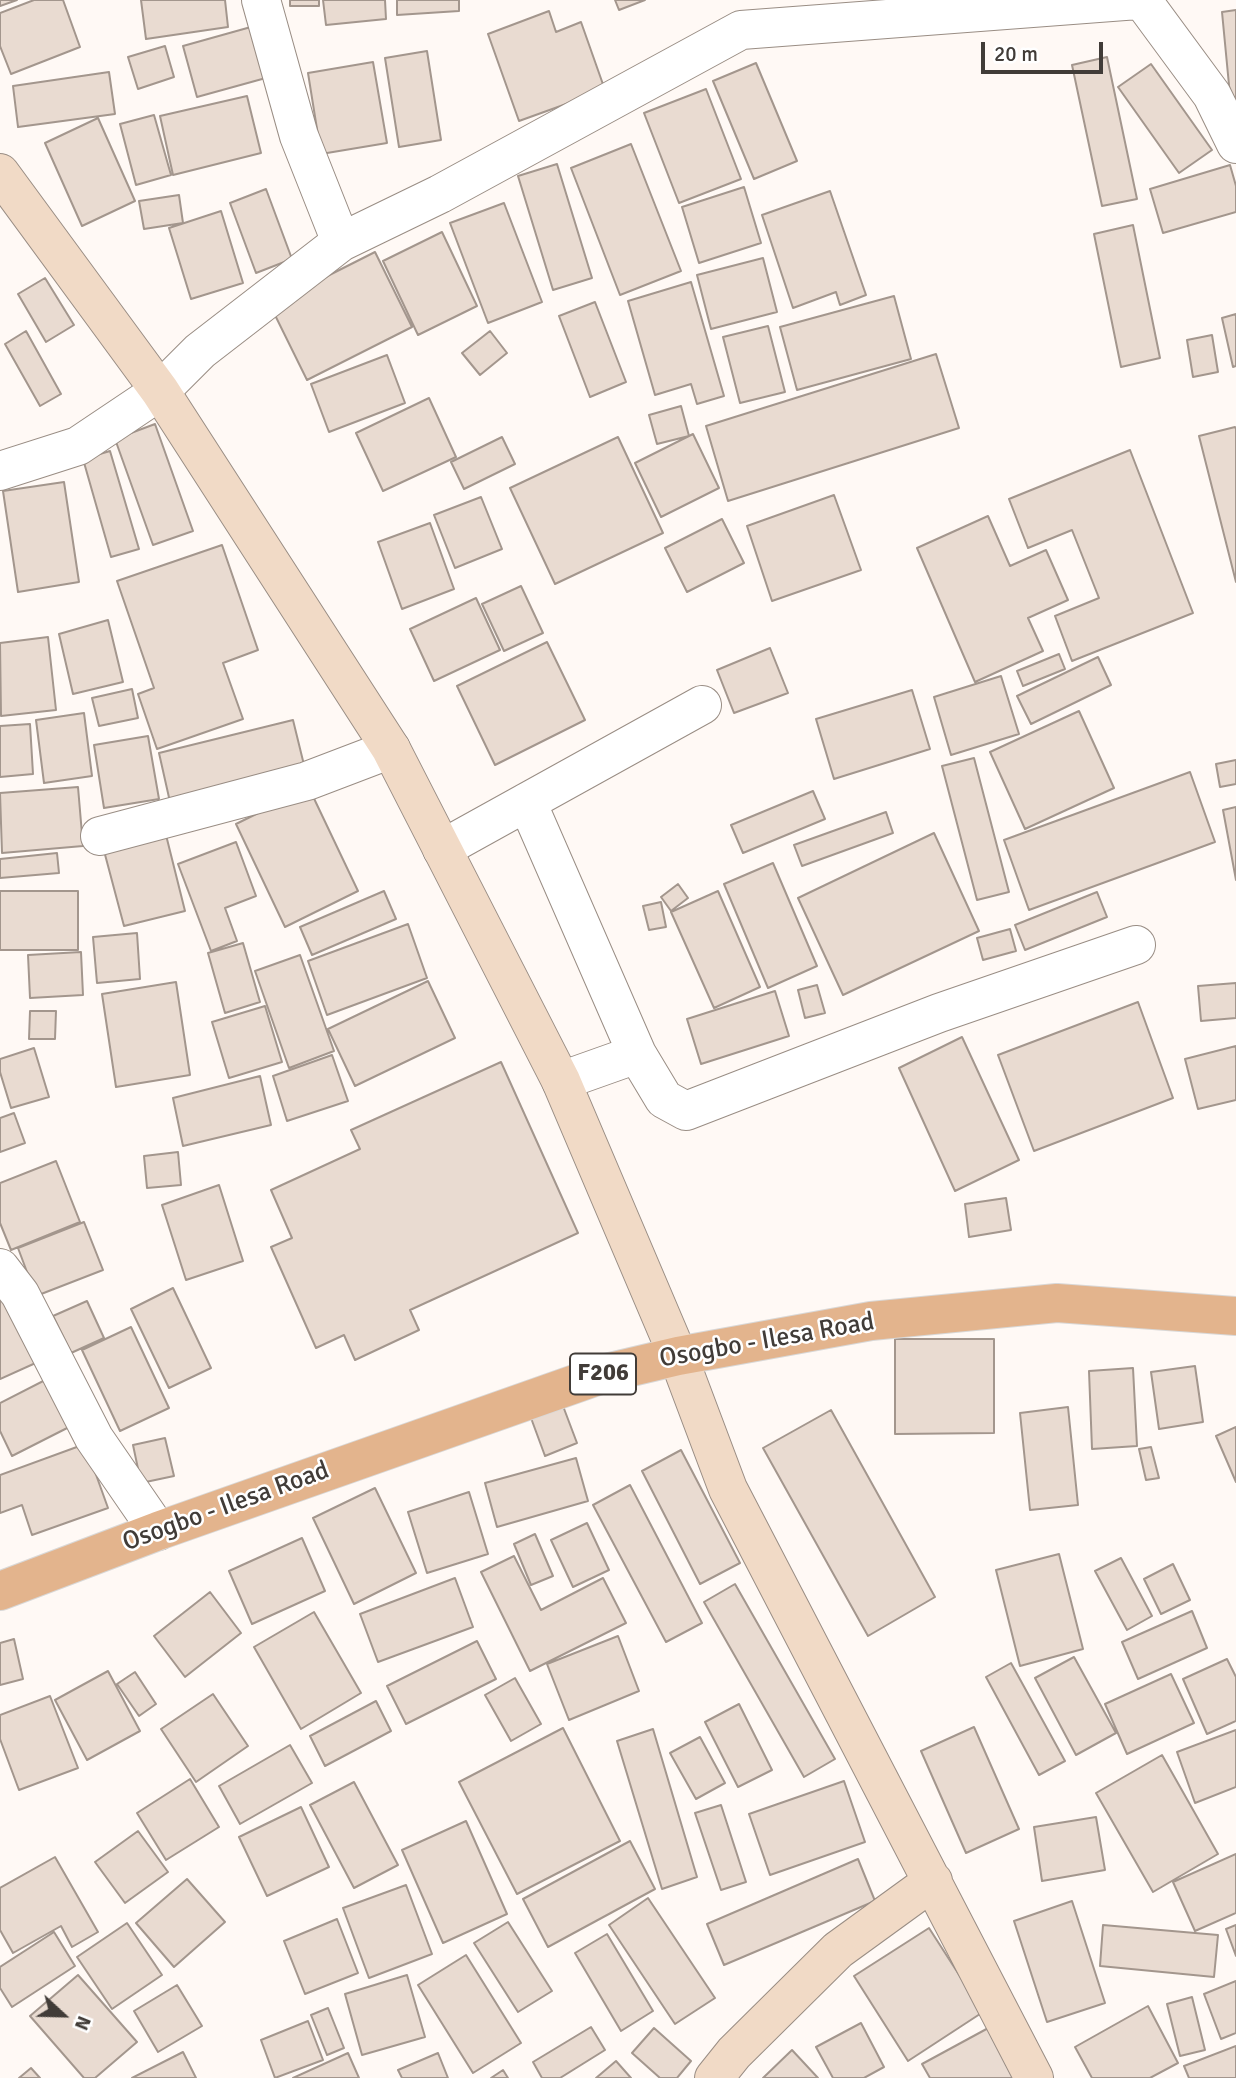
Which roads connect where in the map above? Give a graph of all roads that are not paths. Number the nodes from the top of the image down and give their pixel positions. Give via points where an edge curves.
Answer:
1 (261, 0) edge
2 (1140, 0) edge
3 (735, 15) edge
4 (1236, 144) edge
5 (0, 173) edge
6 (341, 242) junction
7 (160, 391) junction
8 (0, 471) edge
9 (702, 705) dead end
10 (391, 749) junction
11 (527, 802) junction
12 (100, 836) dead end
13 (442, 849) junction
14 (1136, 945) dead end
15 (637, 1054) junction
16 (561, 1081) junction
17 (0, 1268) edge
18 (1236, 1316) edge
19 (678, 1356) junction
20 (158, 1531) junction
21 (0, 1591) edge
22 (933, 1881) junction
23 (714, 2078) edge
24 (1034, 2078) edge

1 - 6 street via 299,136
2 - 3 street
2 - 4 street via 1212,95
3 - 6 street via 440,194
5 - 7 main road
6 - 7 street via 200,351
7 - 8 street via 78,446
7 - 10 main road
9 - 11 street
10 - 12 street via 307,781
10 - 13 main road
11 - 13 street
11 - 15 street
13 - 16 main road
14 - 15 street via 939,1013 686,1111 664,1099
15 - 16 street
16 - 19 main road
17 - 20 street via 20,1294 94,1438
18 - 19 main road, Osogbo - Ilesa Road / F206 via 1056,1303 871,1321
19 - 20 main road, Osogbo - Ilesa Road / F206 via 606,1373
19 - 22 main road via 728,1489
20 - 21 main road, Osogbo - Ilesa Road / F206
22 - 23 main road via 838,1950
22 - 24 main road

